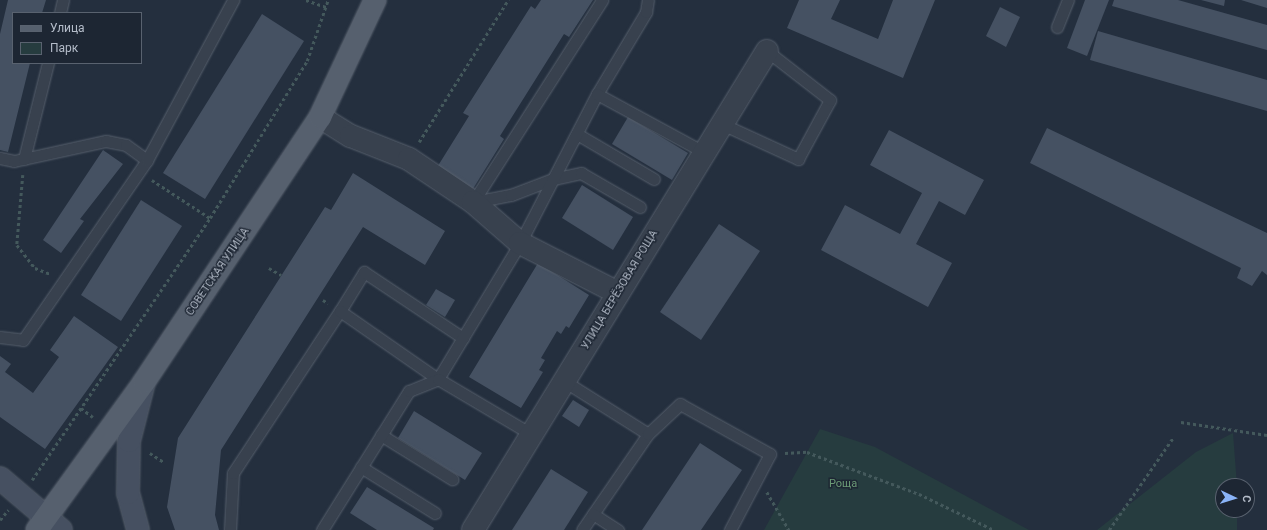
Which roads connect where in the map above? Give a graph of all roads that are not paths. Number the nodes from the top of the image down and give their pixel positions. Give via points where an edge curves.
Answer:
1 (63, 0) edge
2 (232, 0) edge
3 (375, 0) edge
4 (602, 0) edge
5 (648, 0) edge
6 (1068, 0) edge
7 (60, 12) edge
8 (1057, 27) dead end
9 (767, 51) joint
10 (48, 64) edge
11 (598, 94) junction
12 (320, 118) junction
13 (722, 124) junction
14 (577, 134) junction
15 (704, 152) junction
16 (0, 158) edge
17 (24, 159) junction
18 (147, 160) junction
19 (553, 179) junction
20 (654, 179) dead end
21 (473, 202) junction
22 (640, 207) dead end
23 (520, 243) junction
24 (618, 293) junction
25 (340, 311) junction
26 (0, 337) edge
27 (463, 338) junction
28 (438, 379) junction
29 (564, 381) junction
30 (144, 382) junction
31 (531, 434) junction
32 (648, 434) junction
33 (381, 435) junction
34 (361, 467) junction
35 (0, 478) edge
36 (452, 479) dead end
37 (435, 513) dead end
38 (593, 514) junction
39 (49, 525) edge
40 (138, 530) edge
41 (230, 530) edge
42 (322, 530) edge
43 (473, 530) edge
44 (582, 530) edge
45 (618, 530) edge
46 (730, 530) edge

1 - 7 lane
2 - 18 lane
3 - 12 main road, СОВЕТСКАЯ УЛИЦА
4 - 21 lane
5 - 11 lane via 646,12
6 - 8 lane
9 - 13 street, УЛИЦА БЕРЁЗОВАЯ РОЩА
9 - 13 lane via 830,100 798,159
10 - 17 lane
11 - 14 lane
11 - 15 lane
12 - 21 street via 352,136 409,159
12 - 30 main road, СОВЕТСКАЯ УЛИЦА
13 - 15 street, УЛИЦА БЕРЁЗОВАЯ РОЩА
14 - 19 lane
14 - 20 lane
15 - 24 street, УЛИЦА БЕРЁЗОВАЯ РОЩА
16 - 17 lane
17 - 18 lane via 106,141 126,145
18 - 26 lane via 23,340
19 - 21 lane via 511,195
19 - 22 lane via 581,173
19 - 23 lane
21 - 23 street
23 - 24 street
23 - 27 lane
24 - 29 street, УЛИЦА БЕРЁЗОВАЯ РОЩА
25 - 27 lane via 364,272
25 - 28 lane
25 - 41 lane via 233,473
27 - 28 lane
28 - 31 lane
28 - 33 lane via 409,392
29 - 31 street, УЛИЦА БЕРЁЗОВАЯ РОЩА
29 - 32 lane
30 - 39 main road, СОВЕТСКАЯ УЛИЦА
30 - 40 main road via 129,441 128,493
31 - 43 street, УЛИЦА БЕРЁЗОВАЯ РОЩА
32 - 38 lane
32 - 46 lane via 680,404 770,454
33 - 34 lane
33 - 36 lane
34 - 37 lane
34 - 42 lane
35 - 39 main road via 22,495
38 - 44 lane
38 - 45 lane

